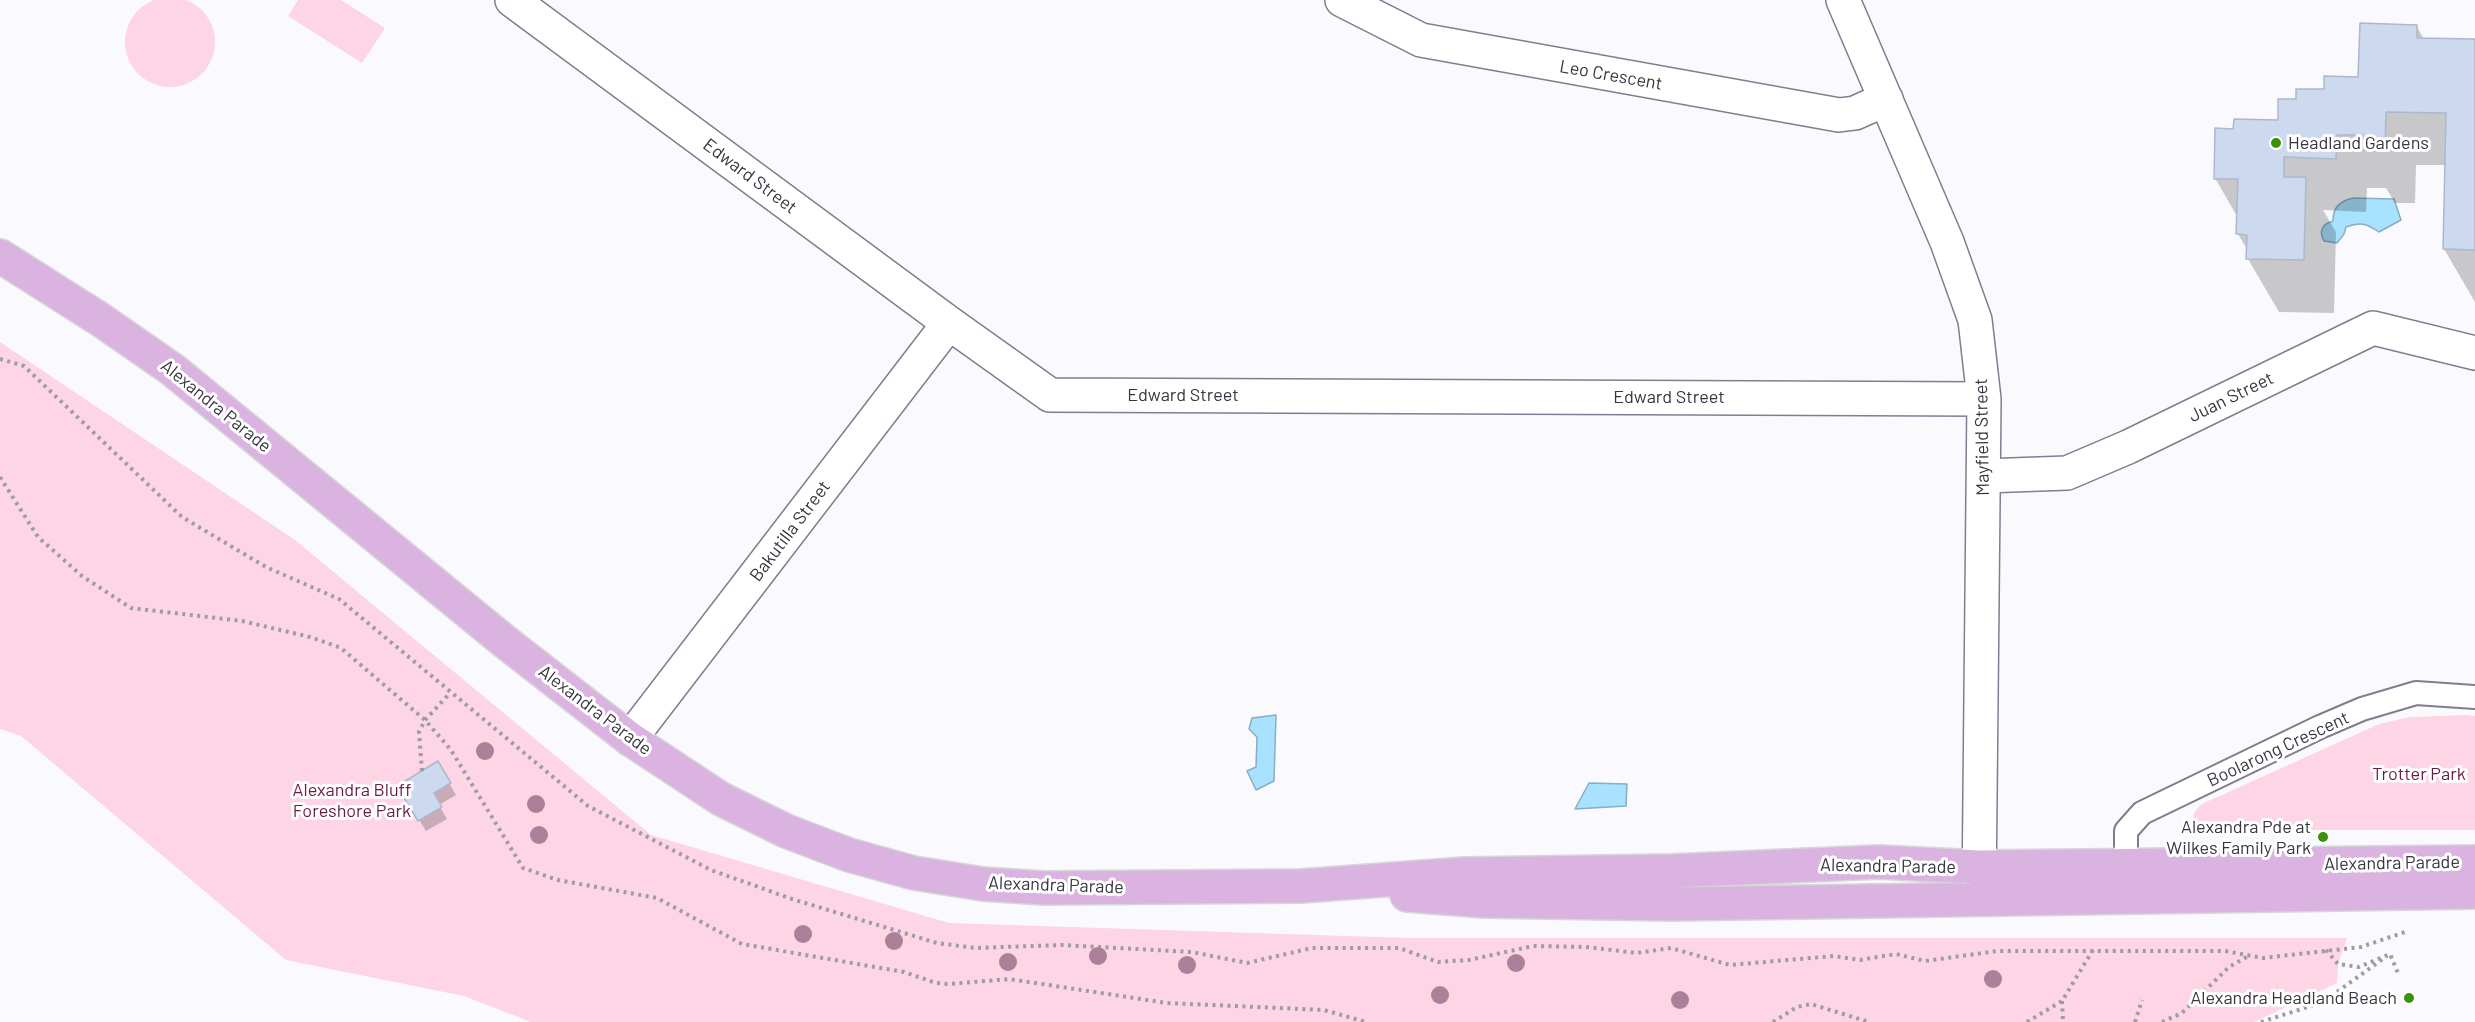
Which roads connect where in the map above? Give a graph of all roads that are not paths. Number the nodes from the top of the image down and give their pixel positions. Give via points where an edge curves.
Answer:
1 (513, 0) edge
2 (1342, 0) edge
3 (1843, 0) edge
4 (1886, 99) junction
5 (0, 256) edge
6 (949, 323) junction
7 (2475, 353) edge
8 (1984, 399) junction
9 (1984, 476) junction
10 (2475, 697) edge
11 (630, 739) junction
12 (2475, 861) edge
13 (2126, 866) junction
14 (1979, 867) junction
15 (1301, 886) junction
16 (2475, 892) edge
17 (1979, 900) junction

1 - 6 street, Edward Street
2 - 4 street, Leo Crescent via 1421,40 1839,115 1855,113
3 - 4 street, Mayfield Street
4 - 8 street, Mayfield Street via 1947,242 1975,320
5 - 11 main road, Alexandra Parade via 173,370
6 - 8 street, Edward Street via 1050,395
6 - 11 street, Bakutilla Street
7 - 9 street, Juan Street via 2373,328 2067,473
8 - 9 street, Mayfield Street
9 - 14 street, Mayfield Street
10 - 13 lane, Boolarong Crescent via 2415,693 2362,709 2142,813 2126,831
11 - 15 main road, Alexandra Parade via 721,799 786,831 849,855 914,873 983,884 1044,888
12 - 13 main road, Alexandra Parade
13 - 14 main road, Alexandra Parade
14 - 15 main road, Alexandra Parade via 1880,862 1465,874
14 - 17 street, Mayfield Street
15 - 17 main road, Alexandra Parade via 1485,901 1671,904
16 - 17 main road, Alexandra Parade

